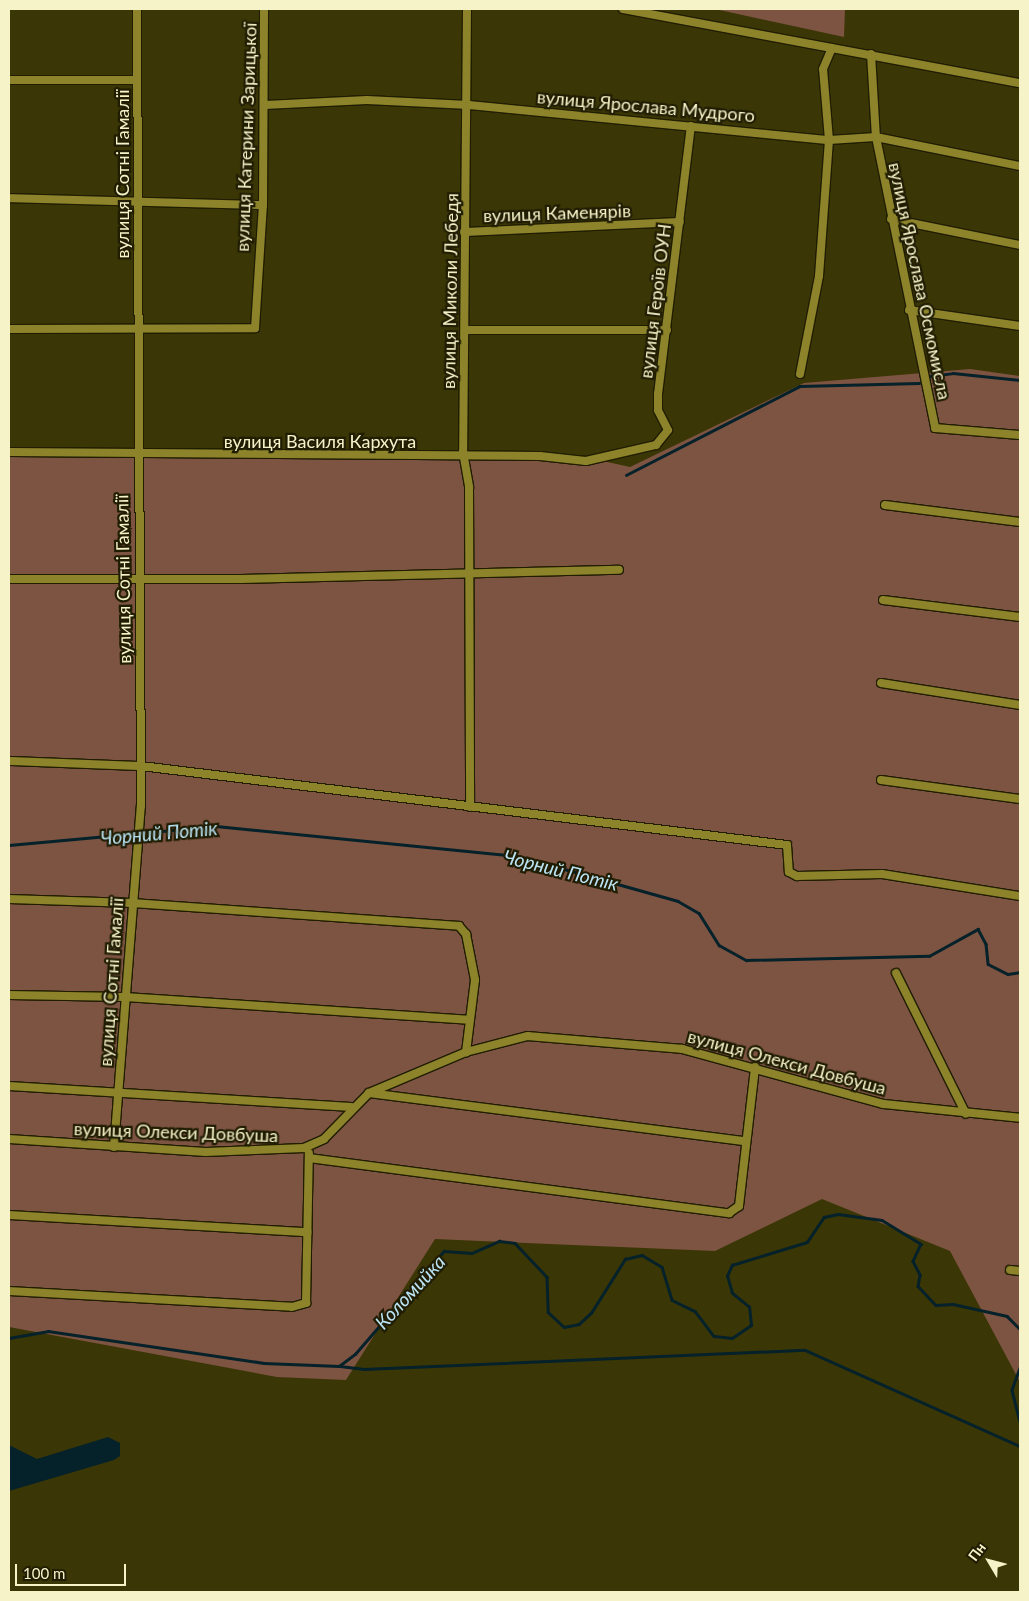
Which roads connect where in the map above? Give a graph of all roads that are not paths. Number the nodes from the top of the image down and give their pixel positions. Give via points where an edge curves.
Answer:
1 (137, 9) edge
2 (264, 9) edge
3 (467, 9) edge
4 (622, 9) edge
5 (832, 48) junction
6 (871, 54) junction
7 (9, 80) edge
8 (136, 80) junction
9 (1020, 83) edge
10 (265, 105) junction
11 (468, 105) junction
12 (691, 126) junction
13 (876, 138) junction
14 (829, 140) junction
15 (1020, 166) edge
16 (9, 198) edge
17 (136, 203) junction
18 (263, 206) junction
19 (890, 219) junction
20 (680, 222) junction
21 (464, 232) junction
22 (1020, 245) edge
23 (909, 310) junction
24 (1020, 326) edge
25 (138, 328) junction
26 (9, 329) edge
27 (465, 330) junction
28 (667, 330) junction
29 (800, 374) dead end
30 (1020, 435) edge
31 (9, 452) edge
32 (630, 454) joint
33 (136, 456) junction
34 (464, 456) junction
35 (885, 505) dead end
36 (1020, 522) edge
37 (620, 570) dead end
38 (468, 574) junction
39 (138, 578) junction
40 (9, 579) edge
41 (883, 600) dead end
42 (1020, 617) edge
43 (881, 683) dead end
44 (1020, 705) edge
45 (9, 761) edge
46 (141, 766) junction
47 (881, 780) dead end
48 (1020, 799) edge
49 (470, 806) junction
50 (1020, 896) edge
51 (9, 899) edge
52 (132, 903) junction
53 (896, 973) dead end
54 (9, 995) edge
55 (125, 997) junction
56 (468, 1020) junction
57 (466, 1052) junction
58 (755, 1067) junction
59 (9, 1086) edge
60 (118, 1092) junction
61 (369, 1093) junction
62 (351, 1107) junction
63 (966, 1114) junction
64 (1020, 1118) edge
65 (9, 1139) edge
66 (745, 1141) junction
67 (114, 1147) junction
68 (309, 1147) junction
69 (309, 1158) junction
70 (9, 1215) edge
71 (308, 1232) junction
72 (1010, 1270) dead end
73 (1020, 1271) edge
74 (9, 1291) edge

1 - 8 street, вулиця Сотні Гамалії
2 - 10 street, вулиця Катерини Зарицької
3 - 11 street, вулиця Миколи Лебедя
4 - 5 street
5 - 6 street
5 - 14 street via 823,69
6 - 9 street
6 - 13 street, вулиця Ярослава Осмомисла
7 - 8 street
8 - 17 street, вулиця Сотні Гамалії
10 - 11 street, вулиця Ярослава Мудрого via 368,100
10 - 18 street, вулиця Катерини Зарицької
11 - 12 street, вулиця Ярослава Мудрого
11 - 21 street, вулиця Миколи Лебедя
12 - 14 street, вулиця Ярослава Мудрого
12 - 20 street, вулиця Героїв ОУН
13 - 14 street, вулиця Ярослава Мудрого
13 - 15 street, вулиця Ярослава Мудрого
13 - 19 street, вулиця Ярослава Осмомисла
14 - 29 street via 819,276
16 - 17 street
17 - 18 street
17 - 25 street, вулиця Сотні Гамалії
18 - 25 street, вулиця Катерини Зарицької via 255,328
19 - 22 street
19 - 23 street, вулиця Ярослава Осмомисла
20 - 21 street, вулиця Каменярів
20 - 28 street, вулиця Героїв ОУН
21 - 27 street, вулиця Миколи Лебедя
23 - 24 street
23 - 30 street, вулиця Ярослава Осмомисла via 935,428
25 - 26 street
25 - 33 street, вулиця Сотні Гамалії
27 - 28 street
27 - 34 street, вулиця Миколи Лебедя
28 - 32 street, вулиця Героїв ОУН via 658,404 666,434 660,442
31 - 33 street, вулиця Василя Кархута
32 - 34 street, вулиця Василя Кархута via 600,455 586,461
33 - 34 street, вулиця Василя Кархута
33 - 39 street, вулиця Сотні Гамалії
34 - 38 street, вулиця Миколи Лебедя via 469,487
35 - 36 street
37 - 38 street
38 - 39 street
38 - 49 street, вулиця Миколи Лебедя
39 - 40 street
39 - 46 street, вулиця Сотні Гамалії
41 - 42 street
43 - 44 street
45 - 46 street
46 - 49 street
46 - 52 street, вулиця Сотні Гамалії
47 - 48 street
49 - 50 street via 787,845 789,872 796,876 882,874
51 - 52 street
52 - 55 street, вулиця Сотні Гамалії
52 - 56 street via 459,926 466,934 475,980
53 - 63 street
54 - 55 street
55 - 56 street
55 - 60 street, вулиця Сотні Гамалії
56 - 57 street
57 - 58 street, вулиця Олекси Довбуша via 535,1036 682,1049
57 - 61 street, вулиця Олекси Довбуша
58 - 63 street, вулиця Олекси Довбуша via 884,1104
58 - 66 street
59 - 60 street
60 - 62 street
60 - 67 street, вулиця Сотні Гамалії
61 - 62 street, вулиця Олекси Довбуша
61 - 66 street
62 - 68 street, вулиця Олекси Довбуша via 331,1132
63 - 64 street, вулиця Олекси Довбуша
65 - 67 street, вулиця Олекси Довбуша
66 - 69 street via 739,1206 729,1213
67 - 68 street, вулиця Олекси Довбуша via 216,1152
68 - 69 street
69 - 71 street
70 - 71 street
71 - 74 street via 306,1303 292,1307
72 - 73 street

